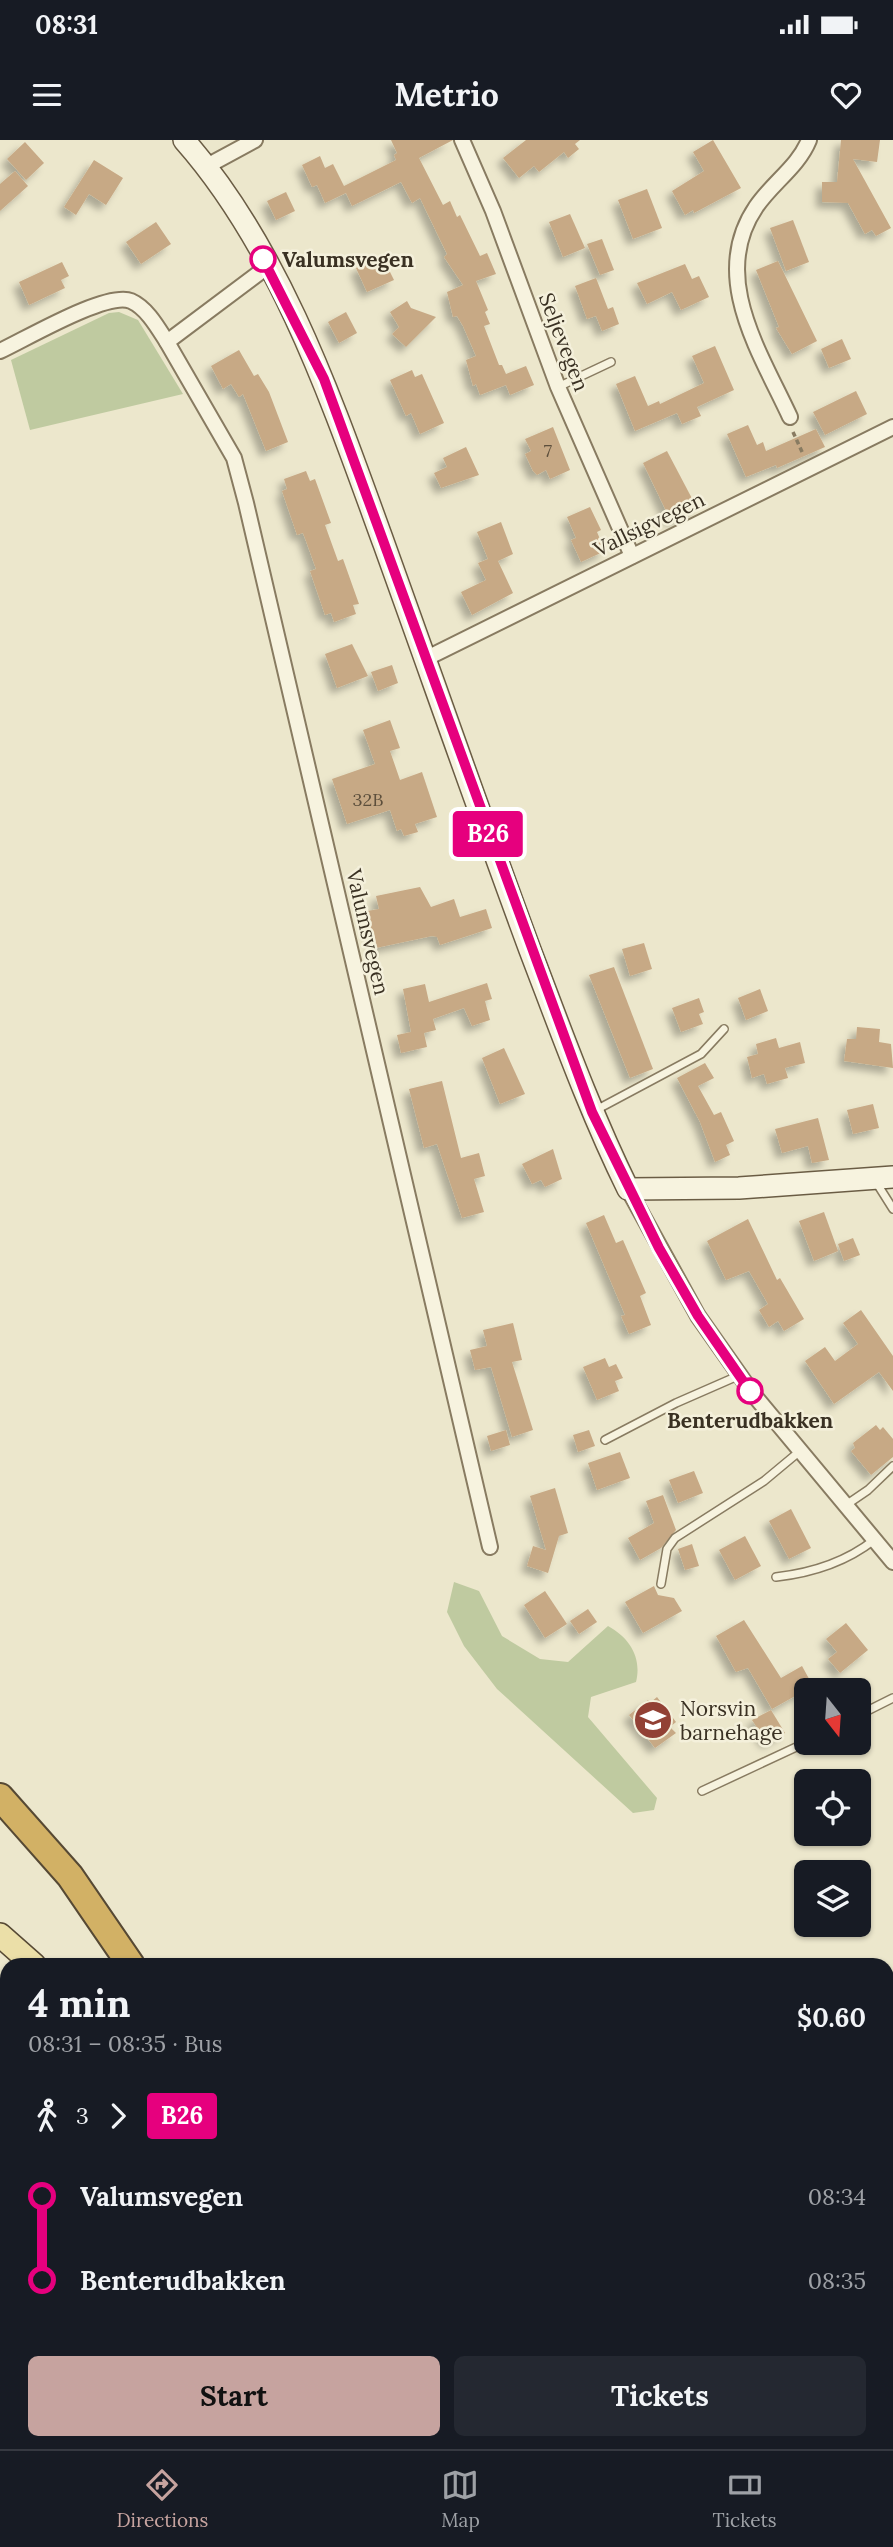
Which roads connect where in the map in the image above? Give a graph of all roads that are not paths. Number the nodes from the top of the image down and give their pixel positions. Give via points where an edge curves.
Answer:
1 (184, 140) edge
2 (255, 140) edge
3 (462, 140) edge
4 (809, 140) edge
5 (207, 166) junction
6 (267, 267) junction
7 (167, 342) junction
8 (0, 351) edge
9 (611, 362) dead end
10 (558, 387) junction
11 (790, 417) road end
12 (893, 427) edge
13 (632, 556) junction
14 (425, 659) junction
15 (724, 1029) dead end
16 (592, 1112) junction
17 (883, 1178) edge
18 (628, 1189) junction
19 (893, 1209) edge
20 (740, 1375) junction
21 (605, 1440) dead end
22 (801, 1450) junction
23 (893, 1466) edge
24 (845, 1506) junction
25 (875, 1539) junction
26 (491, 1547) dead end
27 (893, 1562) edge
28 (776, 1577) dead end
29 (661, 1584) dead end
30 (893, 1698) edge
31 (872, 1708) edge
32 (794, 1748) edge
33 (702, 1791) dead end
34 (0, 1797) edge
35 (0, 1935) edge
36 (26, 1958) edge
37 (126, 1958) edge

1 - 5 main road
2 - 5 street
3 - 10 street, Seljevegen
4 - 11 street via 744,226 735,262 743,314
5 - 6 main road
6 - 7 street
6 - 14 main road via 324,379
7 - 8 street, Valumsvegen via 142,309 118,300
7 - 26 street, Valumsvegen via 233,458 246,503
9 - 10 lane
10 - 13 street, Seljevegen
12 - 13 street, Vallsigvegen
13 - 14 street, Vallsigvegen
14 - 16 main road
15 - 16 lane via 702,1054
16 - 18 main road
17 - 18 main road via 740,1188
17 - 19 lane
18 - 20 street via 698,1316
20 - 21 lane
20 - 22 street
22 - 24 street
22 - 29 lane via 764,1481 675,1538 667,1549
23 - 24 lane
24 - 25 street
25 - 27 street
25 - 28 lane via 833,1563
30 - 31 lane
32 - 33 lane
34 - 37 highway via 70,1876
35 - 36 main road

